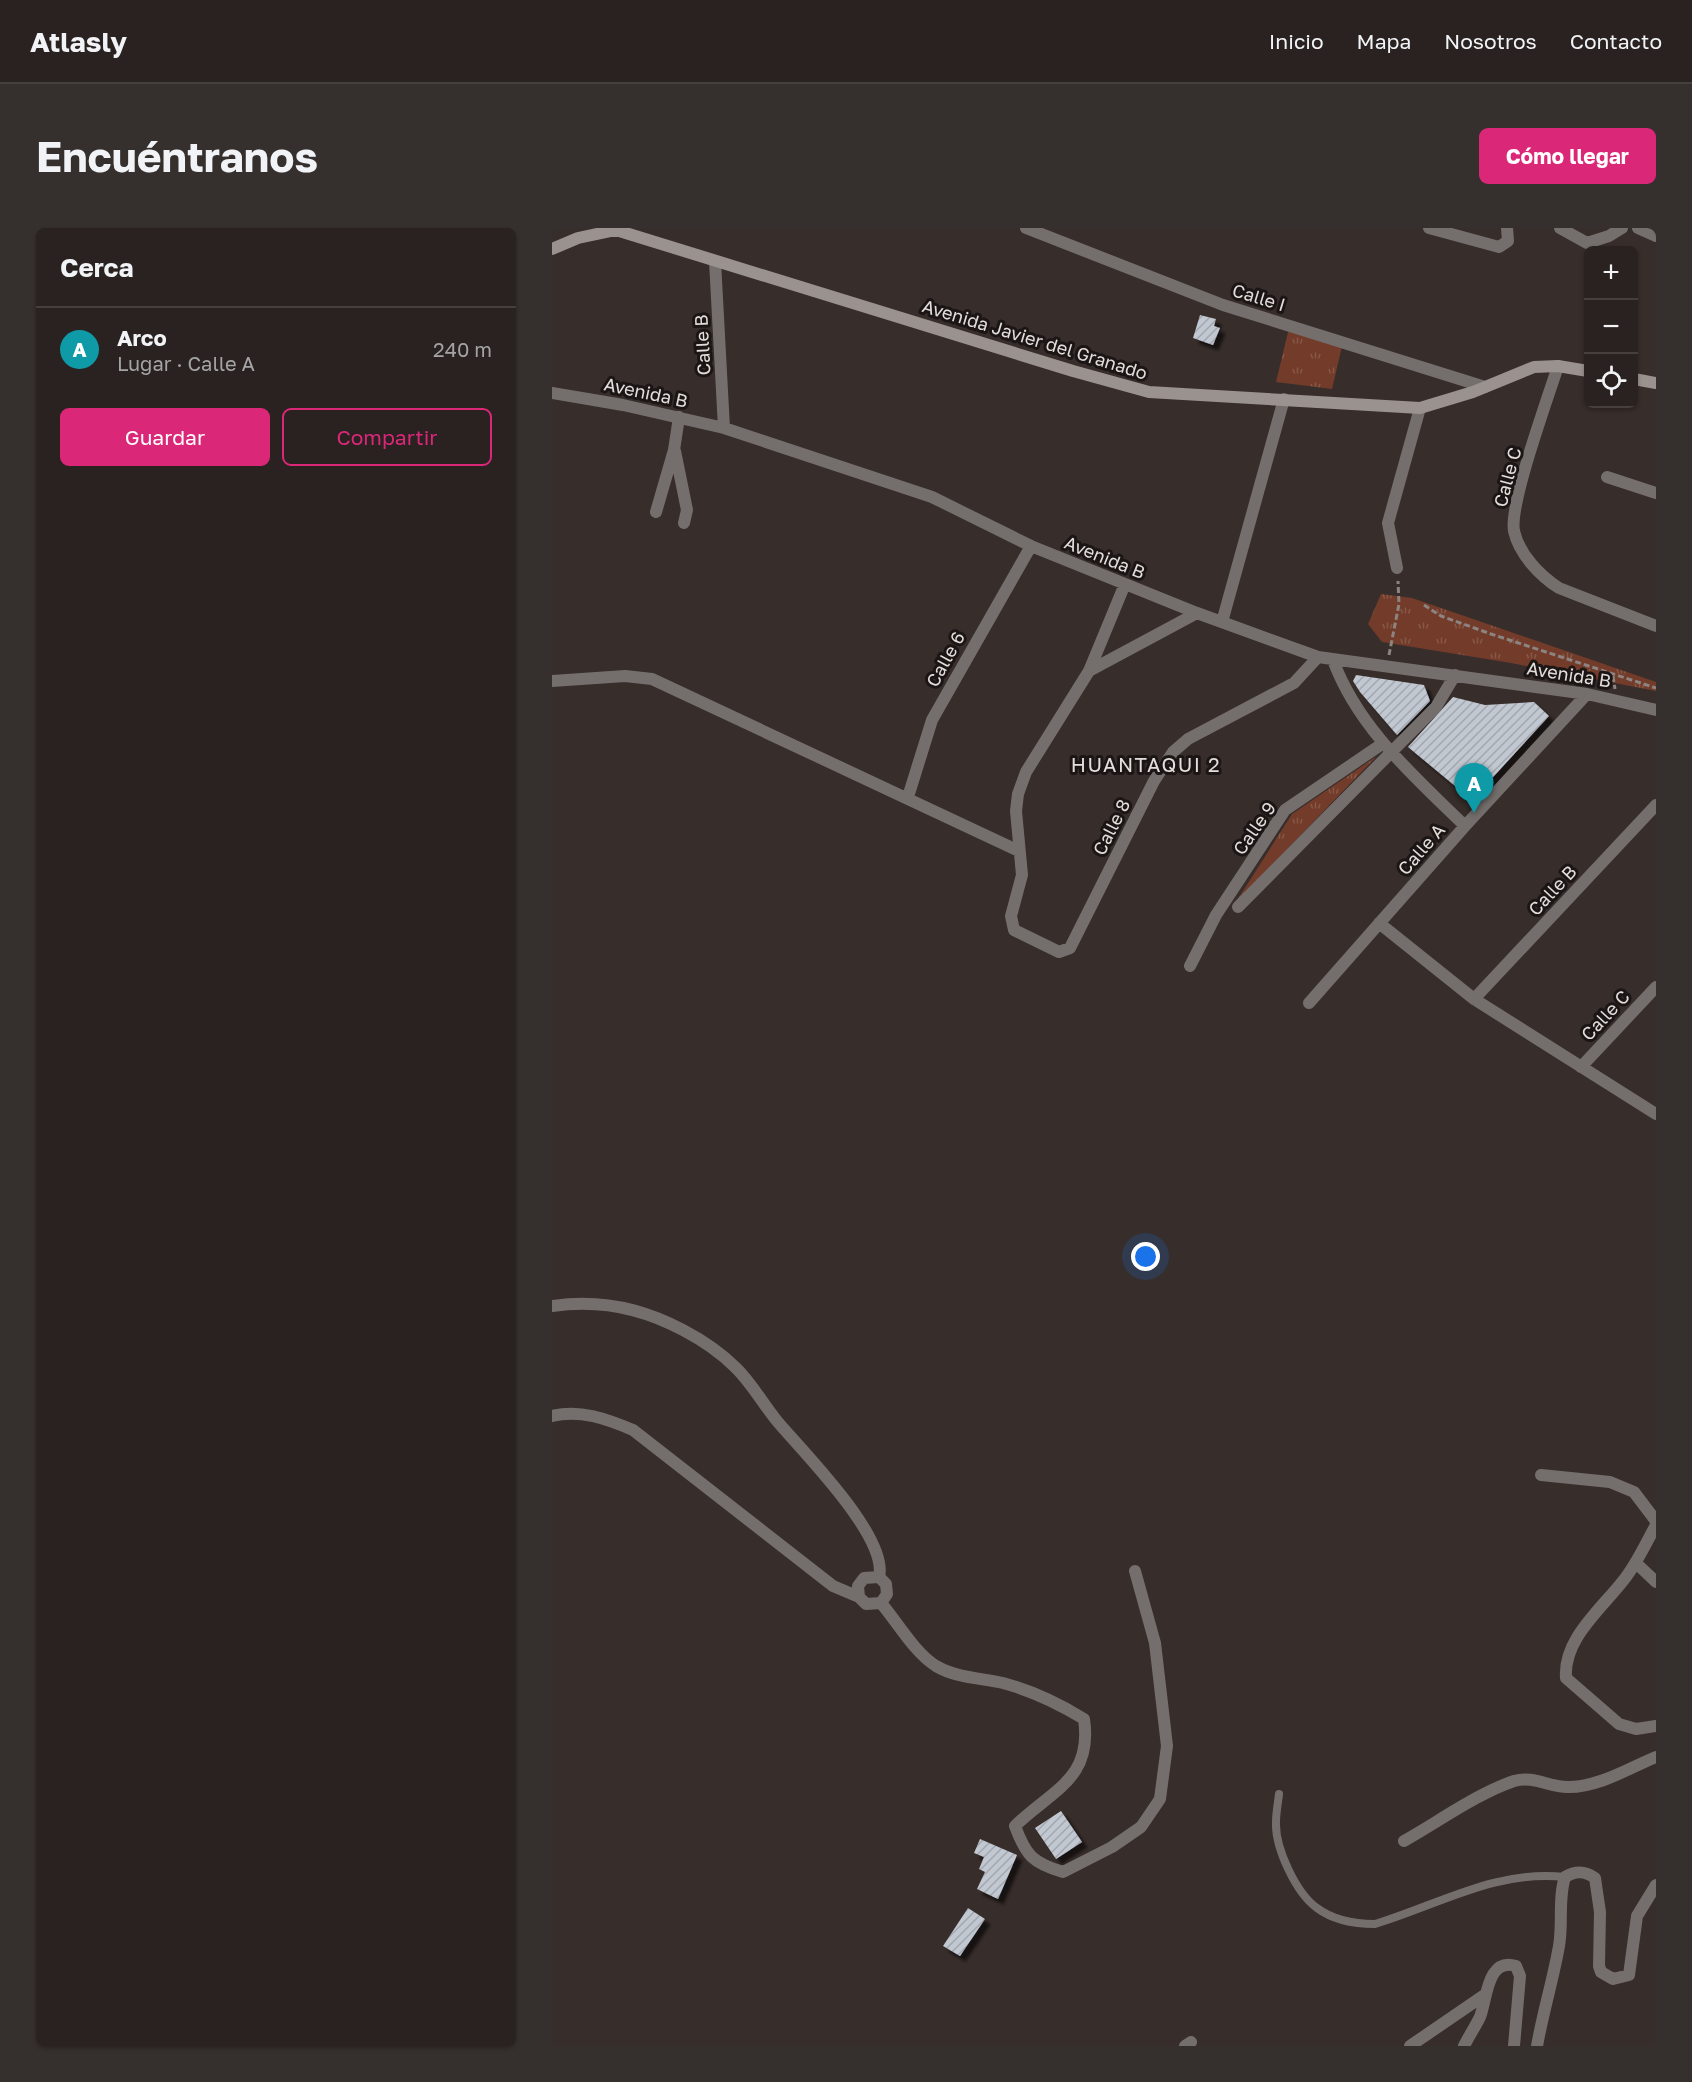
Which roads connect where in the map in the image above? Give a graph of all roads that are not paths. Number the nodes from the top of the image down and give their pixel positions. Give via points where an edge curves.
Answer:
1 (1026, 228) edge
2 (1429, 228) edge
3 (1507, 228) edge
4 (1560, 228) edge
5 (1623, 228) edge
6 (1638, 228) edge
7 (1656, 236) edge
8 (552, 249) edge
9 (715, 261) junction
10 (1558, 366) junction
11 (1584, 370) edge
12 (1638, 380) edge
13 (1656, 383) edge
14 (1485, 387) junction
15 (552, 393) edge
16 (1284, 399) junction
17 (1420, 408) junction
18 (678, 417) junction
19 (724, 428) junction
20 (674, 450) junction
21 (1607, 477) dead end
22 (1656, 493) edge
23 (656, 512) dead end
24 (684, 524) dead end
25 (1031, 546) junction
26 (1397, 568) road end
27 (1125, 584) junction
28 (1197, 613) junction
29 (1222, 622) junction
30 (1656, 626) edge
31 (1318, 657) junction
32 (1333, 660) junction
33 (1089, 671) junction
34 (1455, 675) junction
35 (552, 681) edge
36 (1587, 694) junction
37 (1656, 710) edge
38 (1387, 748) junction
39 (908, 797) junction
40 (1656, 806) edge
41 (1465, 826) junction
42 (1019, 850) junction
43 (1238, 907) dead end
44 (1379, 923) junction
45 (1190, 966) dead end
46 (1656, 987) edge
47 (1474, 999) junction
48 (1309, 1003) dead end
49 (1581, 1066) junction
50 (1656, 1114) edge
51 (552, 1306) edge
52 (552, 1416) edge
53 (1541, 1475) dead end
54 (1656, 1521) edge
55 (1656, 1526) edge
56 (1636, 1563) junction
57 (1135, 1571) dead end
58 (879, 1576) junction
59 (1656, 1582) edge
60 (859, 1597) junction
61 (881, 1603) junction
62 (1656, 1726) edge
63 (1656, 1757) edge
64 (1279, 1794) dead end
65 (1404, 1841) dead end
66 (1564, 1877) junction
67 (1656, 1885) edge
68 (1486, 1994) junction
69 (1410, 2046) edge
70 (1464, 2046) edge
71 (1514, 2046) edge
72 (1537, 2046) edge

1 - 14 street, Calle I via 1223,305
2 - 3 street via 1499,247 1508,241
4 - 5 street via 1587,243
6 - 7 street
8 - 9 street, Avenida Javier del Granado via 616,230
9 - 16 street, Avenida Javier del Granado via 1133,389
9 - 19 street, Calle B
10 - 11 street, Avenida Javier del Granado
10 - 14 street, Avenida Javier del Granado via 1533,367
10 - 30 street, Calle C via 1514,511 1517,540 1545,579 1559,588
12 - 13 street
14 - 17 street, Avenida Javier del Granado
15 - 18 street, Avenida B
16 - 17 street, Avenida Javier del Granado
16 - 29 street
17 - 26 street via 1388,524
18 - 19 street, Avenida B
18 - 20 street
19 - 25 street, Avenida B via 932,497
20 - 23 street
20 - 24 street via 687,510
21 - 22 street
25 - 27 street, Avenida B
25 - 39 street, Calle 6 via 932,720
27 - 28 street, Avenida B
27 - 33 street
28 - 29 street, Avenida B
28 - 33 street
29 - 31 street, Avenida B
31 - 32 street, Avenida B
31 - 42 street, Calle 8 via 1294,682 1197,734 1173,752 1154,781 1070,948 1059,952 1014,930 1011,916 1022,875
32 - 34 street, Avenida B
32 - 38 street via 1343,688
33 - 42 street via 1026,772 1016,811
34 - 36 street, Avenida B
34 - 38 street via 1436,706
35 - 39 street via 625,676 652,680
36 - 37 street, Avenida B
36 - 41 street, Calle A
38 - 41 street
38 - 43 street
38 - 45 street, Calle 9 via 1285,810 1216,915
39 - 42 street
40 - 47 street, Calle B
41 - 44 street, Calle A
44 - 47 street
44 - 48 street, Calle A
46 - 49 street, Calle C
47 - 49 street
49 - 50 street
51 - 58 street via 598,1303 651,1314 685,1331 736,1367 850,1507 877,1552
52 - 60 street via 566,1413 603,1418 633,1430 833,1586
53 - 54 street via 1611,1482 1634,1492
55 - 56 street
56 - 59 street
56 - 62 street via 1570,1648 1566,1678 1619,1724 1636,1729
57 - 61 street via 1155,1642 1167,1746 1160,1799 1141,1827 1064,1872 1042,1866 1024,1850 1016,1826 1066,1783 1083,1758 1087,1741 1084,1719 1053,1699 935,1665
58 - 60 street via 869,1576 860,1582
58 - 61 street via 888,1589
60 - 61 street via 866,1604
63 - 65 street via 1581,1786 1514,1781
64 - 66 lane via 1276,1823 1287,1869 1316,1908 1359,1924 1375,1924 1491,1882 1542,1875
66 - 67 street via 1579,1871 1594,1878 1600,1912 1599,1966 1601,1972 1613,1979 1629,1975 1637,1916
66 - 72 street via 1559,1947
68 - 69 street
68 - 70 street via 1481,2014
68 - 71 street via 1495,1971 1503,1965 1516,1966 1520,1976

